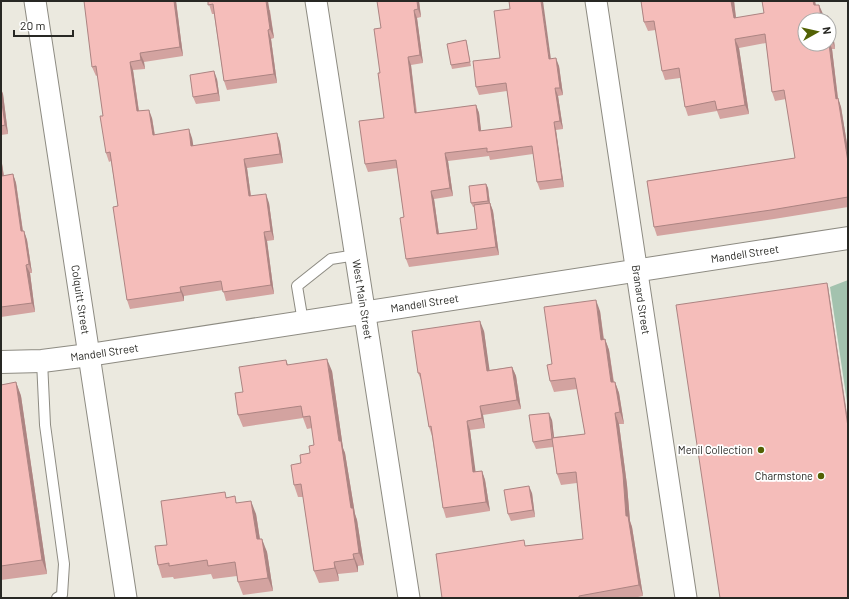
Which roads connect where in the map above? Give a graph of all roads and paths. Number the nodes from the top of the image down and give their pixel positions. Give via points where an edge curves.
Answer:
1 (35, 1) edge
2 (316, 1) edge
3 (596, 1) edge
4 (848, 238) edge
5 (356, 255) junction
6 (636, 271) junction
7 (365, 313) junction
8 (303, 322) junction
9 (89, 355) junction
10 (42, 361) junction
11 (1, 362) edge
12 (56, 598) edge
13 (126, 598) edge
14 (409, 598) edge
15 (686, 598) edge

1 - 9 street, Colquitt Street
2 - 5 street, West Main Street
3 - 6 street, Branard Street
4 - 6 street, Mandell Street
5 - 7 street, West Main Street
5 - 8 lane via 331,258 298,286
6 - 7 street, Mandell Street
6 - 15 street, Branard Street
7 - 8 street, Mandell Street
7 - 14 street, West Main Street
8 - 9 street, Mandell Street
9 - 10 street, Mandell Street
9 - 13 street, Colquitt Street
10 - 11 street, Mandell Street
10 - 12 lane via 45,425 64,564 62,595

